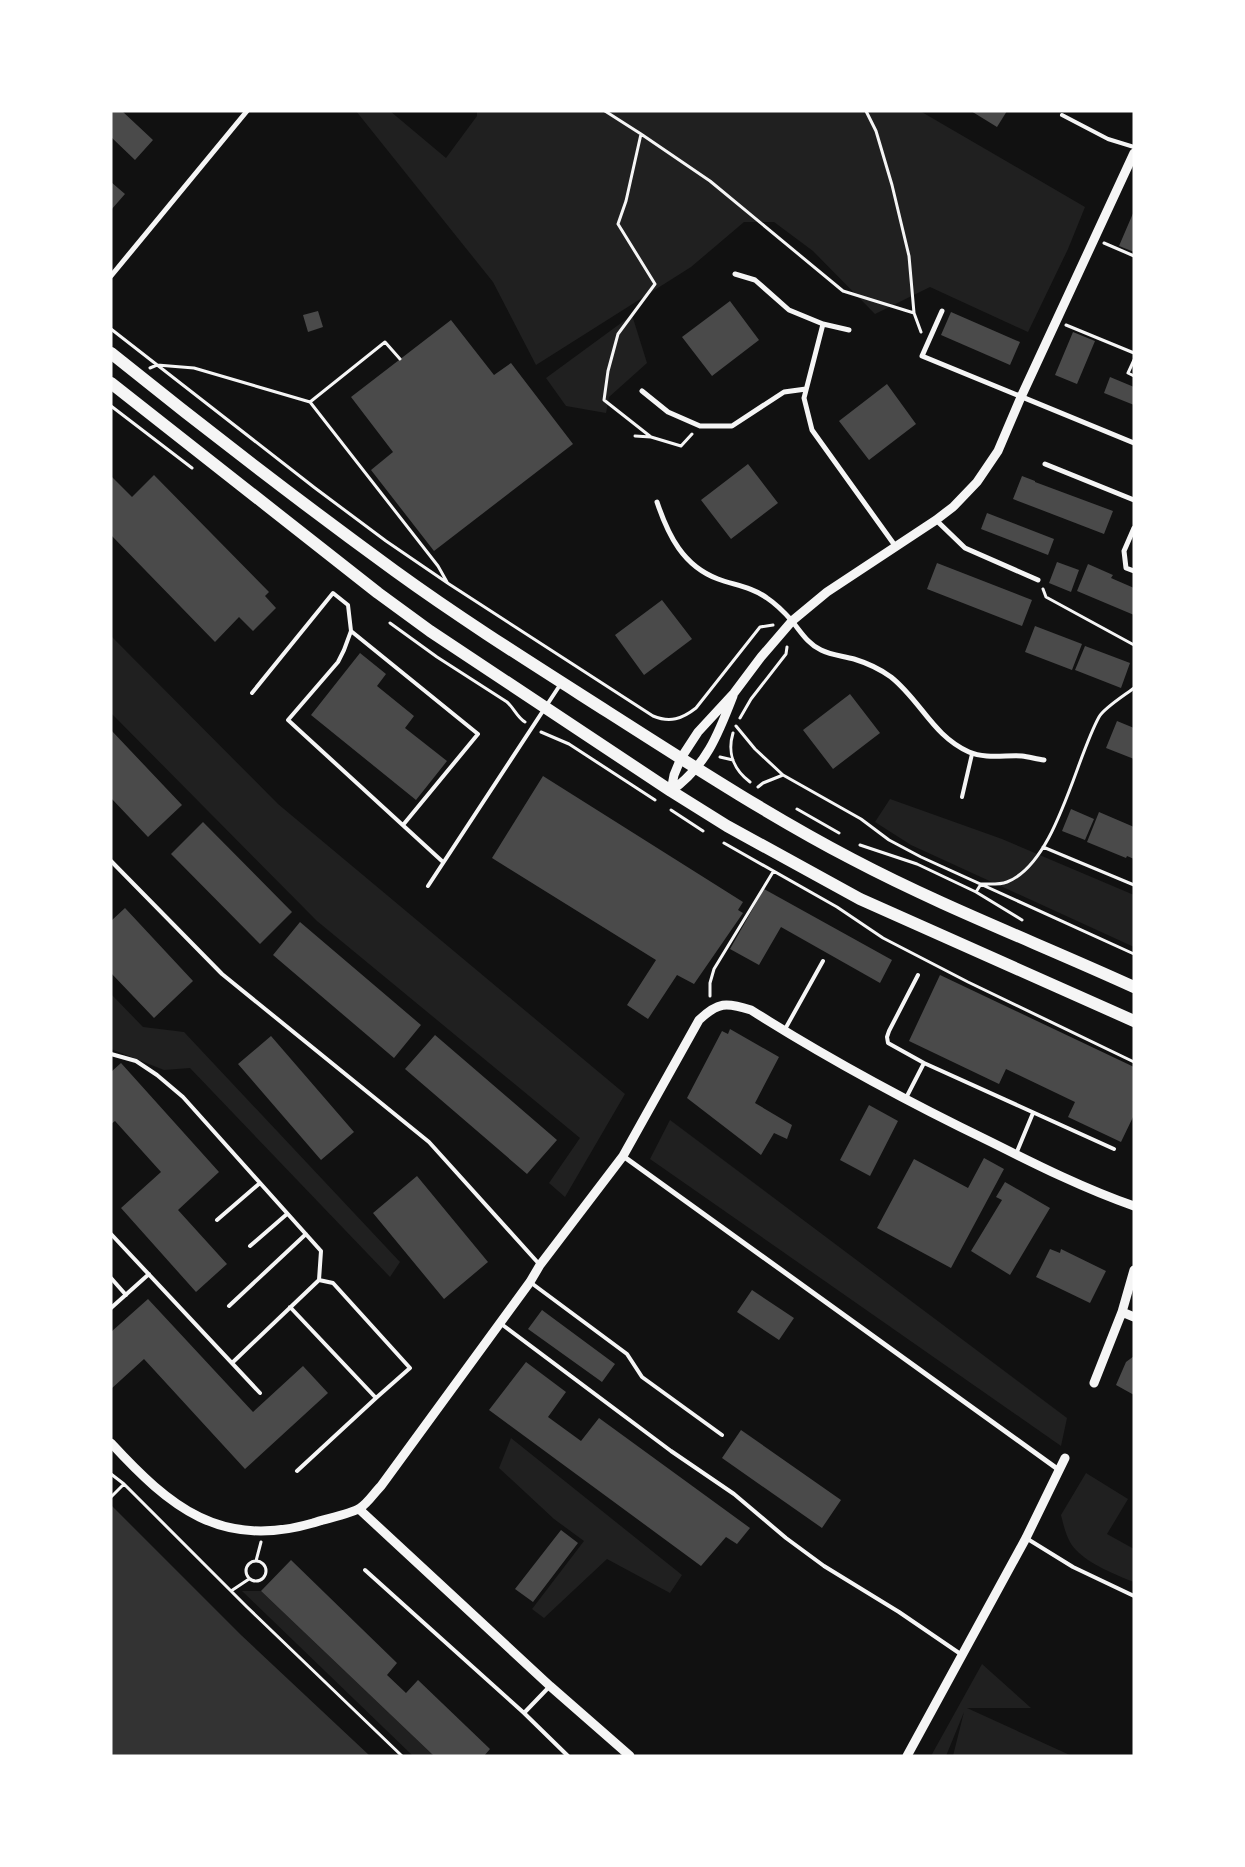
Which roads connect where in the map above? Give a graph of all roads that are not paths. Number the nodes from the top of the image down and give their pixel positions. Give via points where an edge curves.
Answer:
1 (247, 111) edge
2 (1062, 114) dead end
3 (1134, 147) edge
4 (1134, 153) edge
5 (735, 274) dead end
6 (111, 276) edge
7 (942, 311) dead end
8 (823, 324) junction
9 (849, 330) dead end
10 (111, 353) edge
11 (111, 383) edge
12 (806, 390) junction
13 (642, 391) dead end
14 (1021, 397) junction
15 (1134, 443) edge
16 (1045, 464) dead end
17 (1134, 500) edge
18 (657, 502) dead end
19 (936, 520) junction
20 (1134, 528) edge
21 (896, 548) junction
22 (1134, 571) edge
23 (1038, 580) road end
24 (792, 621) junction
25 (351, 631) junction
26 (562, 682) junction
27 (252, 693) dead end
28 (734, 693) junction
29 (545, 708) junction
30 (972, 754) junction
31 (681, 758) junction
32 (1044, 760) dead end
33 (698, 768) junction
34 (671, 791) junction
35 (962, 797) dead end
36 (403, 825) junction
37 (111, 861) edge
38 (443, 862) junction
39 (428, 886) dead end
40 (822, 961) dead end
41 (918, 975) dead end
42 (1134, 988) edge
43 (1134, 1022) edge
44 (784, 1031) junction
45 (111, 1054) edge
46 (924, 1062) junction
47 (905, 1100) junction
48 (1033, 1113) junction
49 (1114, 1149) dead end
50 (1016, 1154) junction
51 (623, 1156) junction
52 (260, 1183) junction
53 (1134, 1206) edge
54 (287, 1214) junction
55 (217, 1220) dead end
56 (111, 1234) edge
57 (306, 1234) junction
58 (250, 1246) dead end
59 (540, 1265) junction
60 (1134, 1270) edge
61 (149, 1274) junction
62 (111, 1278) edge
63 (320, 1280) junction
64 (530, 1282) junction
65 (126, 1295) junction
66 (229, 1306) dead end
67 (290, 1307) junction
68 (111, 1308) edge
69 (1122, 1312) junction
70 (1134, 1316) edge
71 (500, 1323) junction
72 (232, 1363) junction
73 (1094, 1383) dead end
74 (260, 1393) dead end
75 (376, 1398) junction
76 (722, 1435) dead end
77 (111, 1443) edge
78 (1065, 1458) dead end
79 (1059, 1470) junction
80 (297, 1471) dead end
81 (359, 1509) junction
82 (1026, 1538) junction
83 (365, 1570) dead end
84 (1134, 1596) edge
85 (962, 1655) junction
86 (550, 1686) junction
87 (524, 1713) junction
88 (568, 1756) edge
89 (630, 1756) edge
90 (908, 1756) edge

1 - 6 street
2 - 3 lane via 1108,139
4 - 14 street
5 - 8 street via 755,280 789,310
7 - 14 street via 922,356
8 - 9 street
8 - 12 street
10 - 26 main road via 397,572
11 - 29 main road via 378,593
12 - 13 street via 784,392 732,426 700,426 668,412
12 - 21 street via 804,398 812,430
14 - 15 street
14 - 19 street via 998,451 977,482
16 - 17 street
18 - 24 street via 671,538 698,569 758,592
19 - 21 street
19 - 23 street via 965,548
20 - 22 street via 1124,551 1126,568
21 - 24 street via 826,592
24 - 28 street
24 - 30 street via 820,650 869,664 891,677 945,738
25 - 27 lane via 348,605 332,593
25 - 36 lane via 338,662 288,720
25 - 36 lane via 478,734
26 - 29 lane
26 - 31 main road
28 - 31 street via 708,719
28 - 33 street via 715,741
29 - 34 main road
29 - 38 lane
30 - 32 street
30 - 35 lane
31 - 33 main road
31 - 34 street
33 - 34 street
33 - 42 main road via 853,860
34 - 43 main road via 860,899
36 - 38 lane
37 - 59 lane via 222,974 429,1142
38 - 39 lane
40 - 44 lane
41 - 46 lane via 887,1037 894,1048
44 - 47 street
44 - 51 street via 751,1010 736,1005 711,1008 699,1020
45 - 52 lane via 134,1060 183,1097
46 - 47 lane
46 - 48 lane
47 - 50 street
48 - 49 lane
48 - 50 lane
50 - 53 street
51 - 59 street
51 - 79 street
52 - 54 lane
52 - 55 lane
54 - 57 lane
54 - 58 lane
56 - 61 lane
57 - 63 lane via 321,1251
57 - 66 lane
59 - 64 street
60 - 69 street
61 - 65 lane
61 - 72 lane
62 - 65 lane
63 - 67 lane
63 - 75 lane via 333,1282 410,1368
64 - 71 street
64 - 76 lane via 628,1354 642,1377
65 - 68 lane
67 - 72 lane
67 - 75 lane
69 - 70 street
69 - 73 street
71 - 81 street via 381,1486
71 - 85 lane via 734,1494 824,1566
72 - 74 lane
75 - 80 lane
77 - 81 street via 179,1506 225,1528 264,1532 305,1525
78 - 79 street
79 - 82 street
81 - 86 street
82 - 84 lane via 1073,1567
82 - 85 street
83 - 87 lane
85 - 90 street
86 - 87 lane
86 - 89 street
87 - 88 lane

